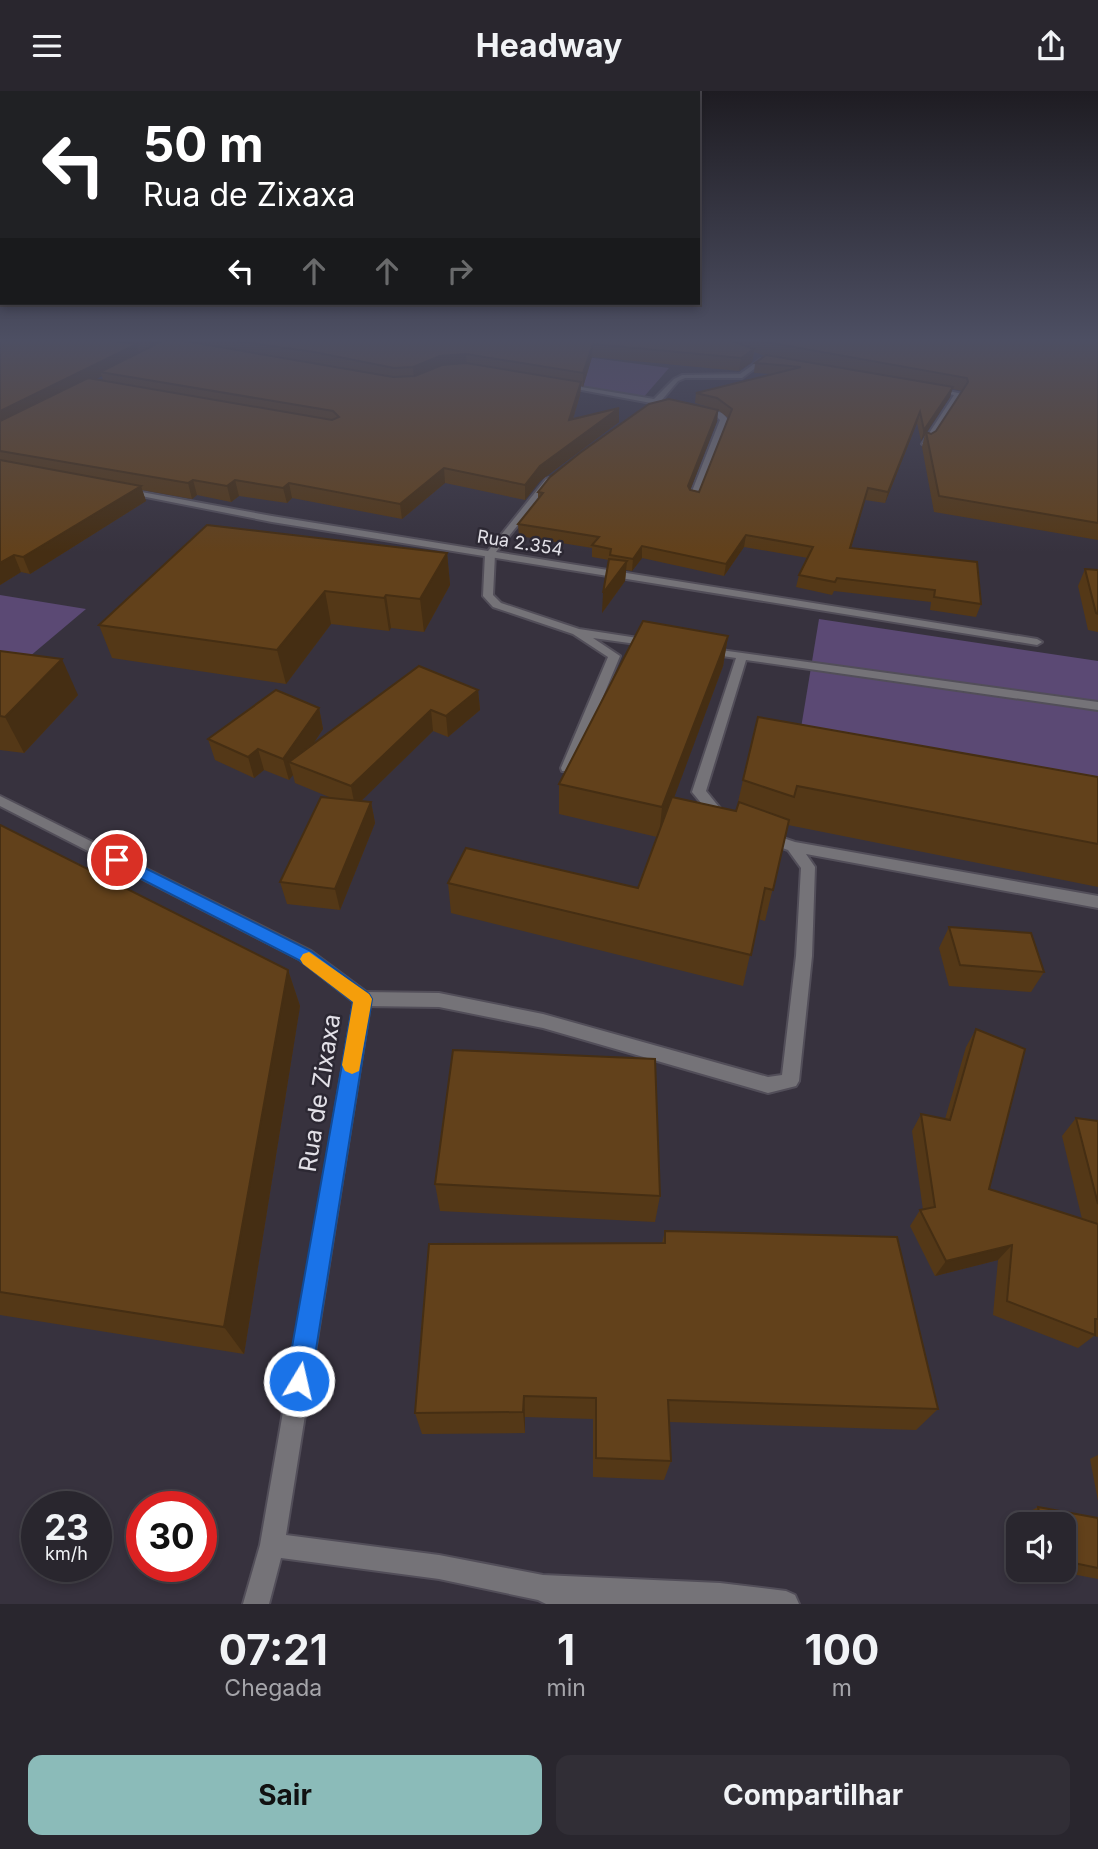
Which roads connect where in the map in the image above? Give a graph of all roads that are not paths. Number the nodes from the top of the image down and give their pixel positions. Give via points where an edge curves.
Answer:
1 (645, 412) edge
2 (707, 412) edge
3 (947, 412) edge
4 (642, 414) edge
5 (926, 445) edge
6 (555, 476) edge
7 (114, 490) edge
8 (693, 499) edge
9 (490, 554) junction
10 (577, 632) junction
11 (1037, 642) dead end
12 (659, 644) edge
13 (687, 648) edge
14 (742, 656) junction
15 (1098, 706) edge
16 (567, 768) edge
17 (0, 800) edge
18 (735, 826) edge
19 (758, 835) edge
20 (793, 847) junction
21 (1098, 902) edge
22 (363, 999) junction
23 (271, 1545) junction
24 (543, 1588) junction
25 (256, 1604) edge
26 (570, 1604) edge
27 (786, 1604) edge

1 - 4 street
2 - 8 street via 724,420
3 - 5 street
6 - 9 street
7 - 9 street, Rua 2.354
9 - 10 street via 488,596 497,605
9 - 11 street, Rua 2.354
10 - 12 street
10 - 16 street via 614,656
13 - 14 street
14 - 15 street
14 - 18 street via 699,792 724,822
17 - 22 street, Rua de Zixaxa via 305,955
19 - 20 street
20 - 21 street
20 - 22 street via 808,867 790,1081 768,1085 543,1021 439,1000
22 - 23 street, Rua de Zixaxa
23 - 24 street via 439,1567
23 - 25 street, Rua de Zixaxa
24 - 26 street
24 - 27 street via 720,1596

